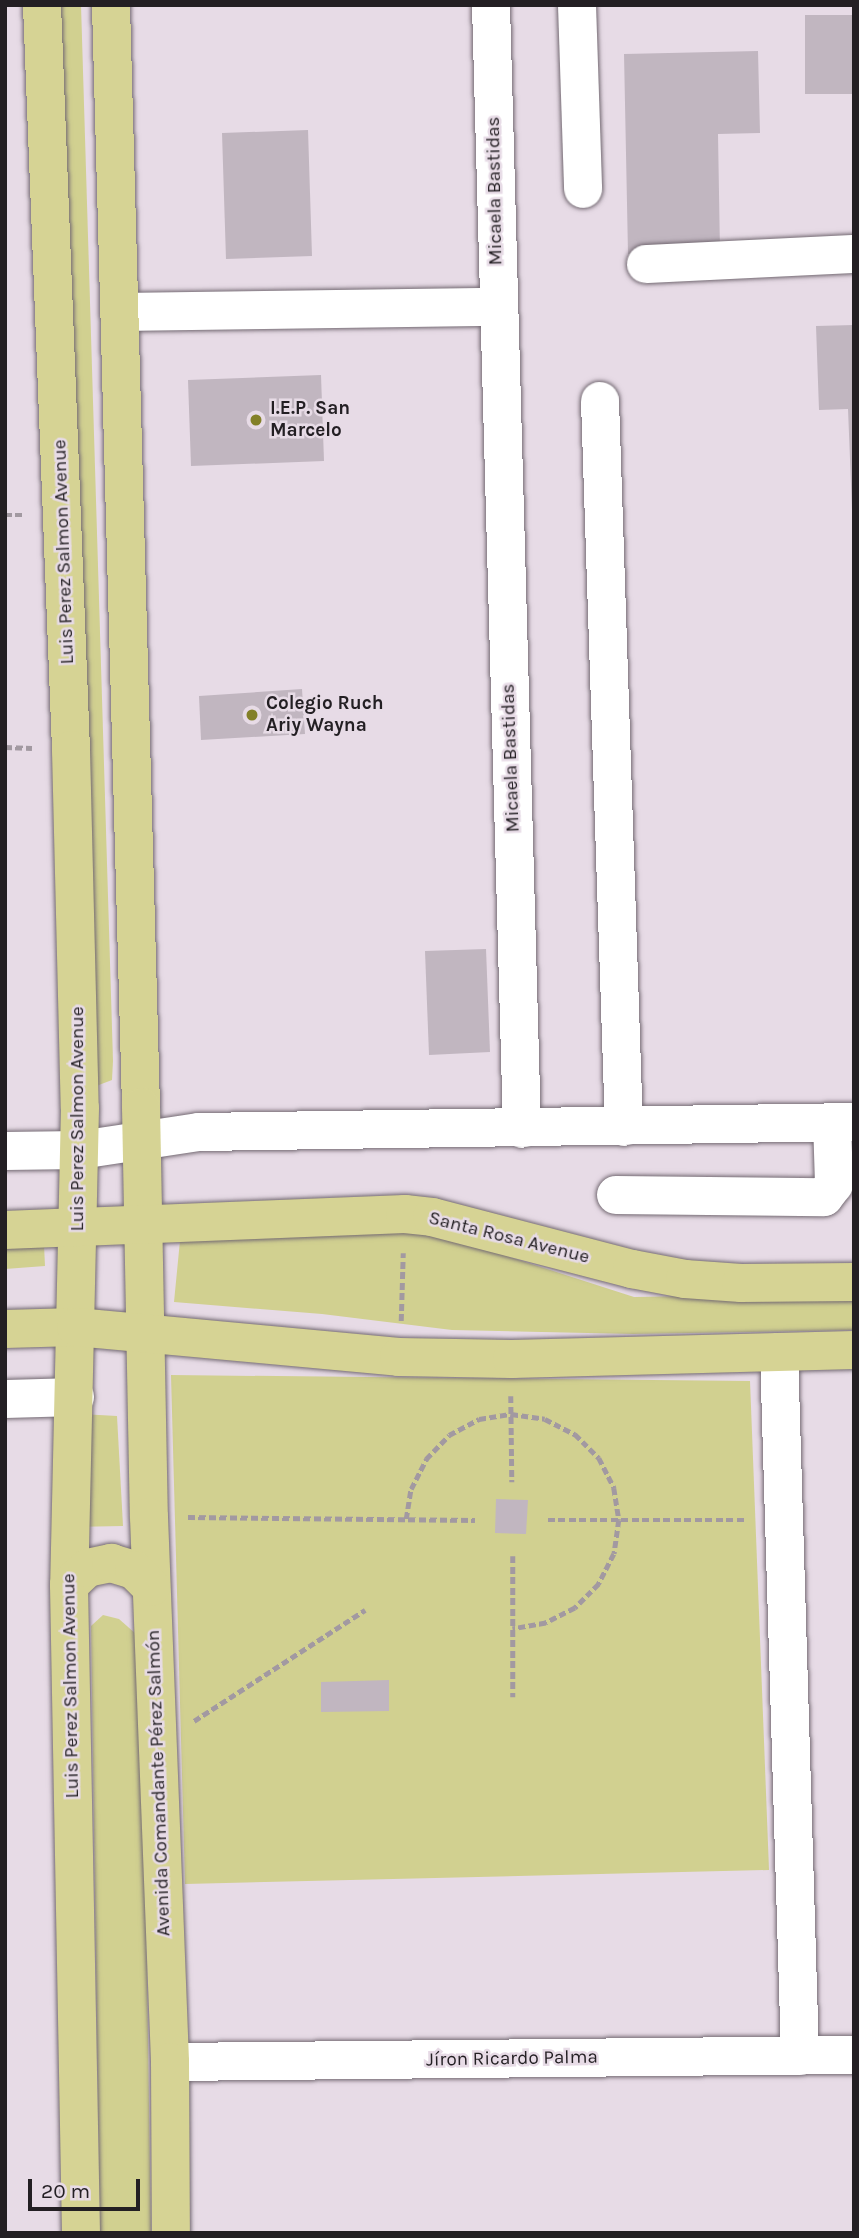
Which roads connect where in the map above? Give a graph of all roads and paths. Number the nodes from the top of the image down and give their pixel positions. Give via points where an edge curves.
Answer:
1 (42, 5) edge
2 (110, 5) edge
3 (491, 5) edge
4 (577, 5) edge
5 (583, 189) dead end
6 (854, 254) edge
7 (646, 264) dead end
8 (497, 307) junction
9 (121, 312) junction
10 (600, 401) dead end
11 (843, 1122) edge
12 (624, 1127) junction
13 (522, 1129) junction
14 (141, 1140) junction
15 (80, 1150) junction
16 (5, 1151) edge
17 (616, 1195) dead end
18 (405, 1214) junction
19 (144, 1226) junction
20 (78, 1228) junction
21 (5, 1230) edge
22 (854, 1282) edge
23 (76, 1327) junction
24 (5, 1329) edge
25 (146, 1334) junction
26 (854, 1350) edge
27 (779, 1352) junction
28 (399, 1357) junction
29 (512, 1359) junction
30 (75, 1398) junction
31 (5, 1399) edge
32 (511, 1414) junction
33 (512, 1482) dead end
34 (149, 1517) junction
35 (406, 1519) junction
36 (784, 1519) junction
37 (475, 1520) dead end
38 (548, 1520) dead end
39 (619, 1520) junction
40 (513, 1556) dead end
41 (68, 1585) junction
42 (151, 1587) junction
43 (365, 1610) dead end
44 (513, 1629) junction
45 (513, 1697) dead end
46 (156, 1748) junction
47 (854, 2055) edge
48 (800, 2056) junction
49 (170, 2062) junction
50 (81, 2233) edge
51 (171, 2233) edge

1 - 15 main road, Luis Perez Salmon Avenue via 71,750
2 - 9 main road
3 - 8 street, Micaela Bastidas
4 - 5 street
6 - 7 street
8 - 9 street
8 - 13 street, Micaela Bastidas
9 - 14 main road
10 - 12 street
11 - 12 street
11 - 17 street via 834,1184 824,1197
12 - 13 street
13 - 14 street via 199,1132
14 - 15 street
14 - 19 main road
15 - 16 street
15 - 20 main road, Luis Perez Salmon Avenue
18 - 19 main road, Santa Rosa Avenue
18 - 22 main road, Santa Rosa Avenue via 685,1279
18 - 28 path
19 - 20 main road, Santa Rosa Avenue
19 - 25 main road
20 - 21 main road, Santa Rosa Avenue
20 - 23 main road, Luis Perez Salmon Avenue
23 - 24 main road
23 - 25 main road
23 - 30 main road, Luis Perez Salmon Avenue
25 - 28 main road
25 - 34 main road, Avenida Comandante Pérez Salmón
26 - 27 main road
27 - 29 main road
27 - 36 street
28 - 29 main road
29 - 32 path
30 - 31 street
30 - 41 main road, Luis Perez Salmon Avenue
32 - 33 path
32 - 35 path via 479,1419 449,1435 426,1459 411,1489
32 - 39 path via 545,1419 575,1434 599,1458 614,1488
34 - 35 path
34 - 42 main road, Avenida Comandante Pérez Salmón
35 - 37 path
36 - 39 path
36 - 48 street
38 - 39 path
39 - 44 path via 614,1554 599,1584 575,1608 546,1623
40 - 44 path
41 - 42 main road via 87,1569 111,1563 134,1570
41 - 50 main road, Luis Perez Salmon Avenue
42 - 46 main road, Avenida Comandante Pérez Salmón
43 - 46 path
44 - 45 path
46 - 49 main road, Avenida Comandante Pérez Salmón
47 - 48 street, Jíron Ricardo Palma
48 - 49 street, Jíron Ricardo Palma
49 - 51 main road, Avenida Comandante Pérez Salmón

